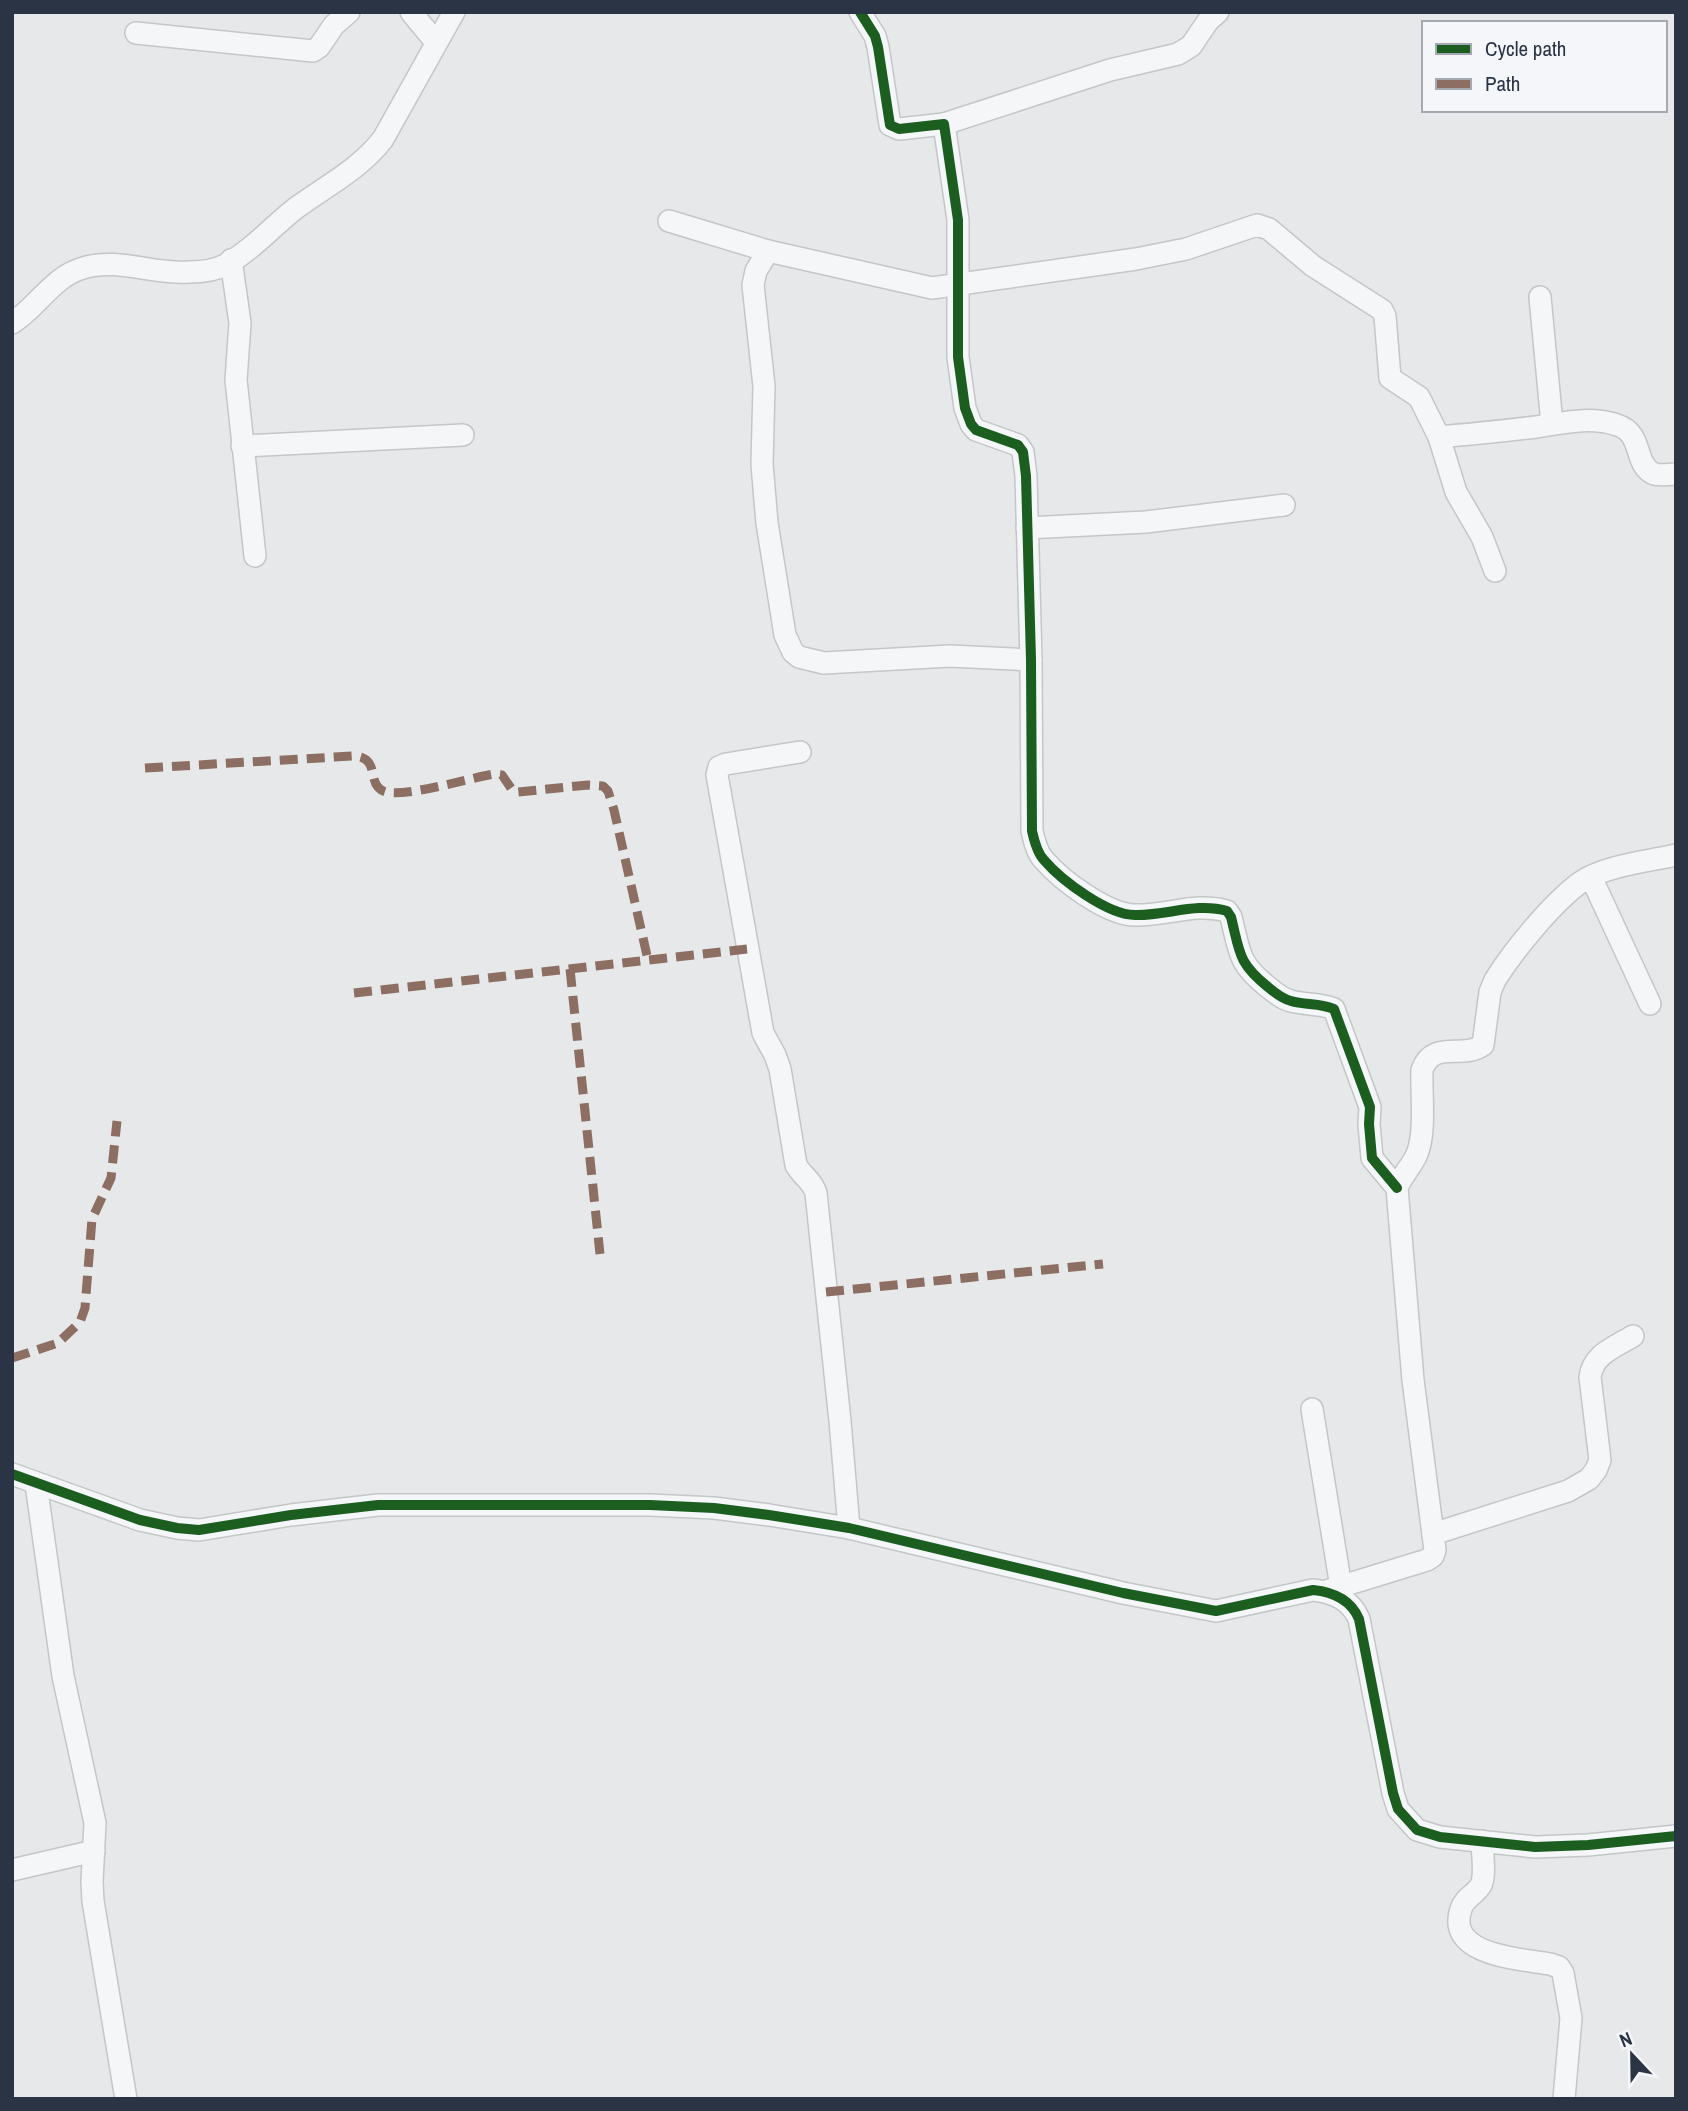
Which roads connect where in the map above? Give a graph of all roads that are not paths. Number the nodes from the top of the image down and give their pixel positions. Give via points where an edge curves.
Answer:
1 (349, 12) edge
2 (411, 12) edge
3 (454, 12) edge
4 (860, 12) edge
5 (1218, 12) edge
6 (136, 33) dead end
7 (435, 41) junction
8 (944, 124) junction
9 (668, 221) dead end
10 (768, 251) junction
11 (231, 260) junction
12 (957, 286) junction
13 (1540, 297) dead end
14 (12, 323) edge
15 (1552, 424) junction
16 (463, 435) dead end
17 (1439, 437) junction
18 (242, 446) junction
19 (1676, 474) edge
20 (1284, 505) dead end
21 (1027, 527) junction
22 (255, 556) dead end
23 (1494, 571) dead end
24 (1031, 660) junction
25 (800, 752) dead end
26 (1676, 855) edge
27 (1591, 877) junction
28 (1650, 1004) dead end
29 (1397, 1188) junction
30 (1633, 1336) dead end
31 (1312, 1409) dead end
32 (12, 1474) edge
33 (36, 1484) junction
34 (849, 1528) junction
35 (1433, 1534) junction
36 (1334, 1589) junction
37 (1676, 1836) edge
38 (1482, 1841) junction
39 (94, 1851) junction
40 (12, 1870) edge
41 (126, 2099) edge
42 (1564, 2099) edge

1 - 6 street via 313,51
2 - 7 street
3 - 7 street
4 - 8 street via 878,47 890,125 899,129
5 - 8 street via 1191,46 1178,54 1110,70
7 - 11 street via 370,156
8 - 12 street via 958,220
9 - 10 street
10 - 12 street via 932,288
10 - 24 street via 752,285 764,386 762,464 778,594 793,652 824,663 950,656
11 - 14 street via 211,270 185,273 110,264 86,266 57,281
11 - 18 street via 240,323 236,380
12 - 17 street via 1173,252 1257,225 1382,310 1390,378 1419,397
12 - 21 street via 958,357 965,408 975,430 1018,445 1023,452
13 - 15 street
15 - 17 street
15 - 19 street via 1599,421 1625,428 1649,471
16 - 18 street
17 - 23 street via 1456,492 1482,537
18 - 22 street
20 - 21 street via 1146,522
21 - 24 street
24 - 29 street via 1032,831 1043,859 1114,911 1133,915 1197,908 1227,911 1250,973 1289,1001 1334,1009 1370,1107 1372,1157
25 - 34 street via 726,764 719,766 717,775 763,1033 780,1069 796,1165 813,1182 816,1193
26 - 27 street
27 - 28 street
27 - 29 street via 1549,913 1495,980 1483,1045 1433,1054 1425,1060 1417,1154
29 - 35 street via 1413,1380
30 - 35 street via 1600,1356 1591,1368 1600,1460 1589,1479 1569,1492
31 - 36 street
32 - 33 street
33 - 34 street via 139,1520 199,1530 417,1504 688,1507
33 - 39 street via 63,1676 95,1823
34 - 36 street via 1216,1611
35 - 36 street via 1436,1549 1427,1560
36 - 38 street via 1359,1619 1398,1810 1427,1834
37 - 38 street via 1588,1845
38 - 42 street via 1481,1886 1460,1911 1462,1930 1467,1940 1484,1952 1550,1964 1563,1973 1571,2018
39 - 40 street
39 - 41 street via 93,1901

